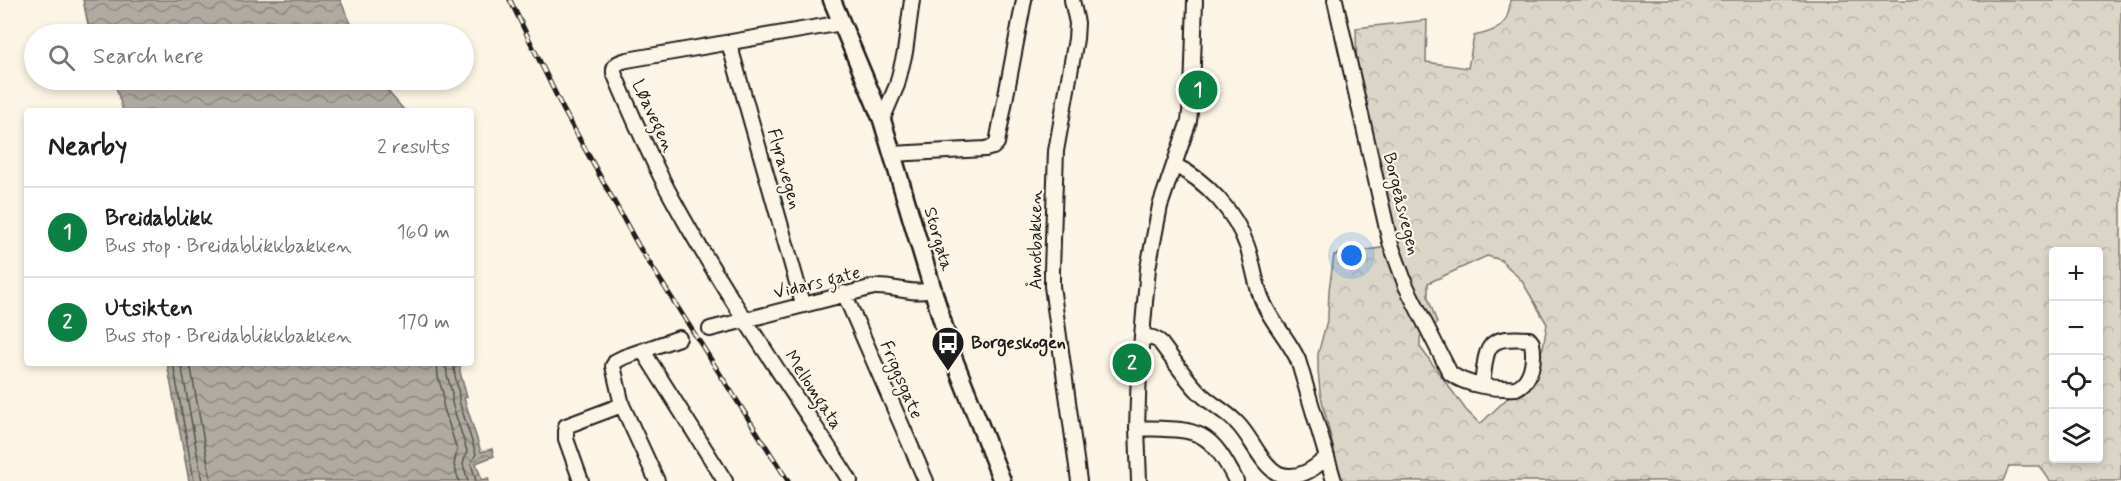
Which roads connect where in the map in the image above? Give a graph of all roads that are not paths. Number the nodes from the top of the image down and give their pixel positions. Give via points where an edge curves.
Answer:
1 (912, 0) edge
2 (1024, 0) edge
3 (1072, 0) edge
4 (1195, 0) edge
5 (1335, 0) edge
6 (837, 10) edge
7 (729, 43) junction
8 (882, 120) junction
9 (892, 153) junction
10 (1174, 165) junction
11 (933, 290) junction
12 (844, 293) junction
13 (803, 304) junction
14 (744, 320) junction
15 (710, 328) dead end
16 (1142, 336) junction
17 (679, 338) dead end
18 (643, 351) junction
19 (1482, 385) junction
20 (622, 405) junction
21 (1137, 428) junction
22 (1327, 457) junction
23 (581, 481) edge
24 (657, 481) edge
25 (726, 481) edge
26 (850, 481) edge
27 (926, 481) edge
28 (1002, 481) edge
29 (1079, 481) edge
30 (1139, 481) edge
31 (1236, 481) edge
32 (1334, 481) edge

1 - 8 street via 899,77
2 - 9 street via 997,143 985,149
3 - 29 street, Åmotbakken via 1077,31 1056,151 1052,270
4 - 10 street via 1190,108
5 - 19 street, Borgeåsvegen via 1396,263 1450,374 1469,384
6 - 7 street, Løavegen
6 - 8 main road, Storgata
7 - 13 street, Flyravegen
7 - 14 street, Løavegen via 627,60 618,63 614,73 672,198
8 - 9 main road, Storgata
9 - 11 main road, Storgata
10 - 16 street via 1150,249
10 - 22 street via 1192,176 1237,222 1264,305 1298,360
11 - 12 street, Vidars gate via 910,292 890,286
11 - 28 main road, Storgata via 953,357
12 - 13 street, Vidars gate
12 - 27 street, Friggsgate
13 - 14 street, Vidars gate
14 - 15 street, Vidars gate
14 - 26 street, Mellomgata
16 - 21 street
16 - 22 street via 1159,341 1197,390 1239,425 1272,470 1304,475
17 - 18 street
18 - 20 street via 616,361 613,366
18 - 25 street
19 - 19 street, Borgeåsvegen via 1522,385 1531,369 1533,348 1529,339 1505,338 1494,343 1486,356
20 - 23 street via 566,426 566,439
20 - 24 street
21 - 30 street
21 - 31 street via 1180,429 1207,438
22 - 32 street

